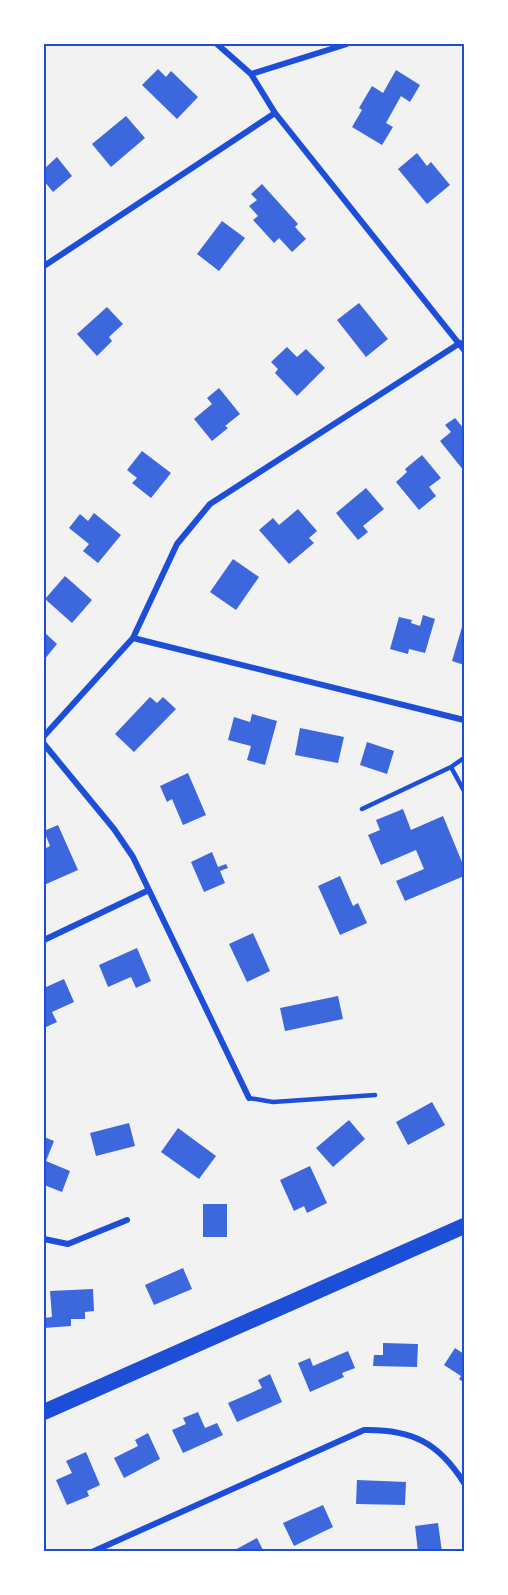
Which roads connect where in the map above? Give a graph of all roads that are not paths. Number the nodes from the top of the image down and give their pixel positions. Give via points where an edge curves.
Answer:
1 (217, 44) edge
2 (347, 44) edge
3 (251, 74) junction
4 (275, 113) junction
5 (44, 266) edge
6 (459, 343) junction
7 (465, 350) edge
8 (134, 639) junction
9 (465, 720) edge
10 (44, 736) edge
11 (44, 744) edge
12 (465, 758) edge
13 (451, 767) junction
14 (465, 791) edge
15 (362, 809) dead end
16 (149, 890) junction
17 (44, 940) edge
18 (375, 1095) dead end
19 (249, 1098) joint
20 (127, 1220) dead end
21 (465, 1226) edge
22 (44, 1239) edge
23 (44, 1412) edge
24 (465, 1483) edge
25 (92, 1551) edge

1 - 3 street
2 - 3 street
3 - 4 street
4 - 5 street
4 - 6 street
6 - 7 street
6 - 8 street via 210,504 177,544
8 - 9 street
8 - 10 street
11 - 16 street via 114,829
12 - 13 lane
13 - 14 lane
13 - 15 lane
16 - 17 street
16 - 19 street
18 - 19 lane via 273,1102
20 - 22 street via 68,1244
21 - 23 highway
24 - 25 street via 432,1445 411,1435 364,1430

